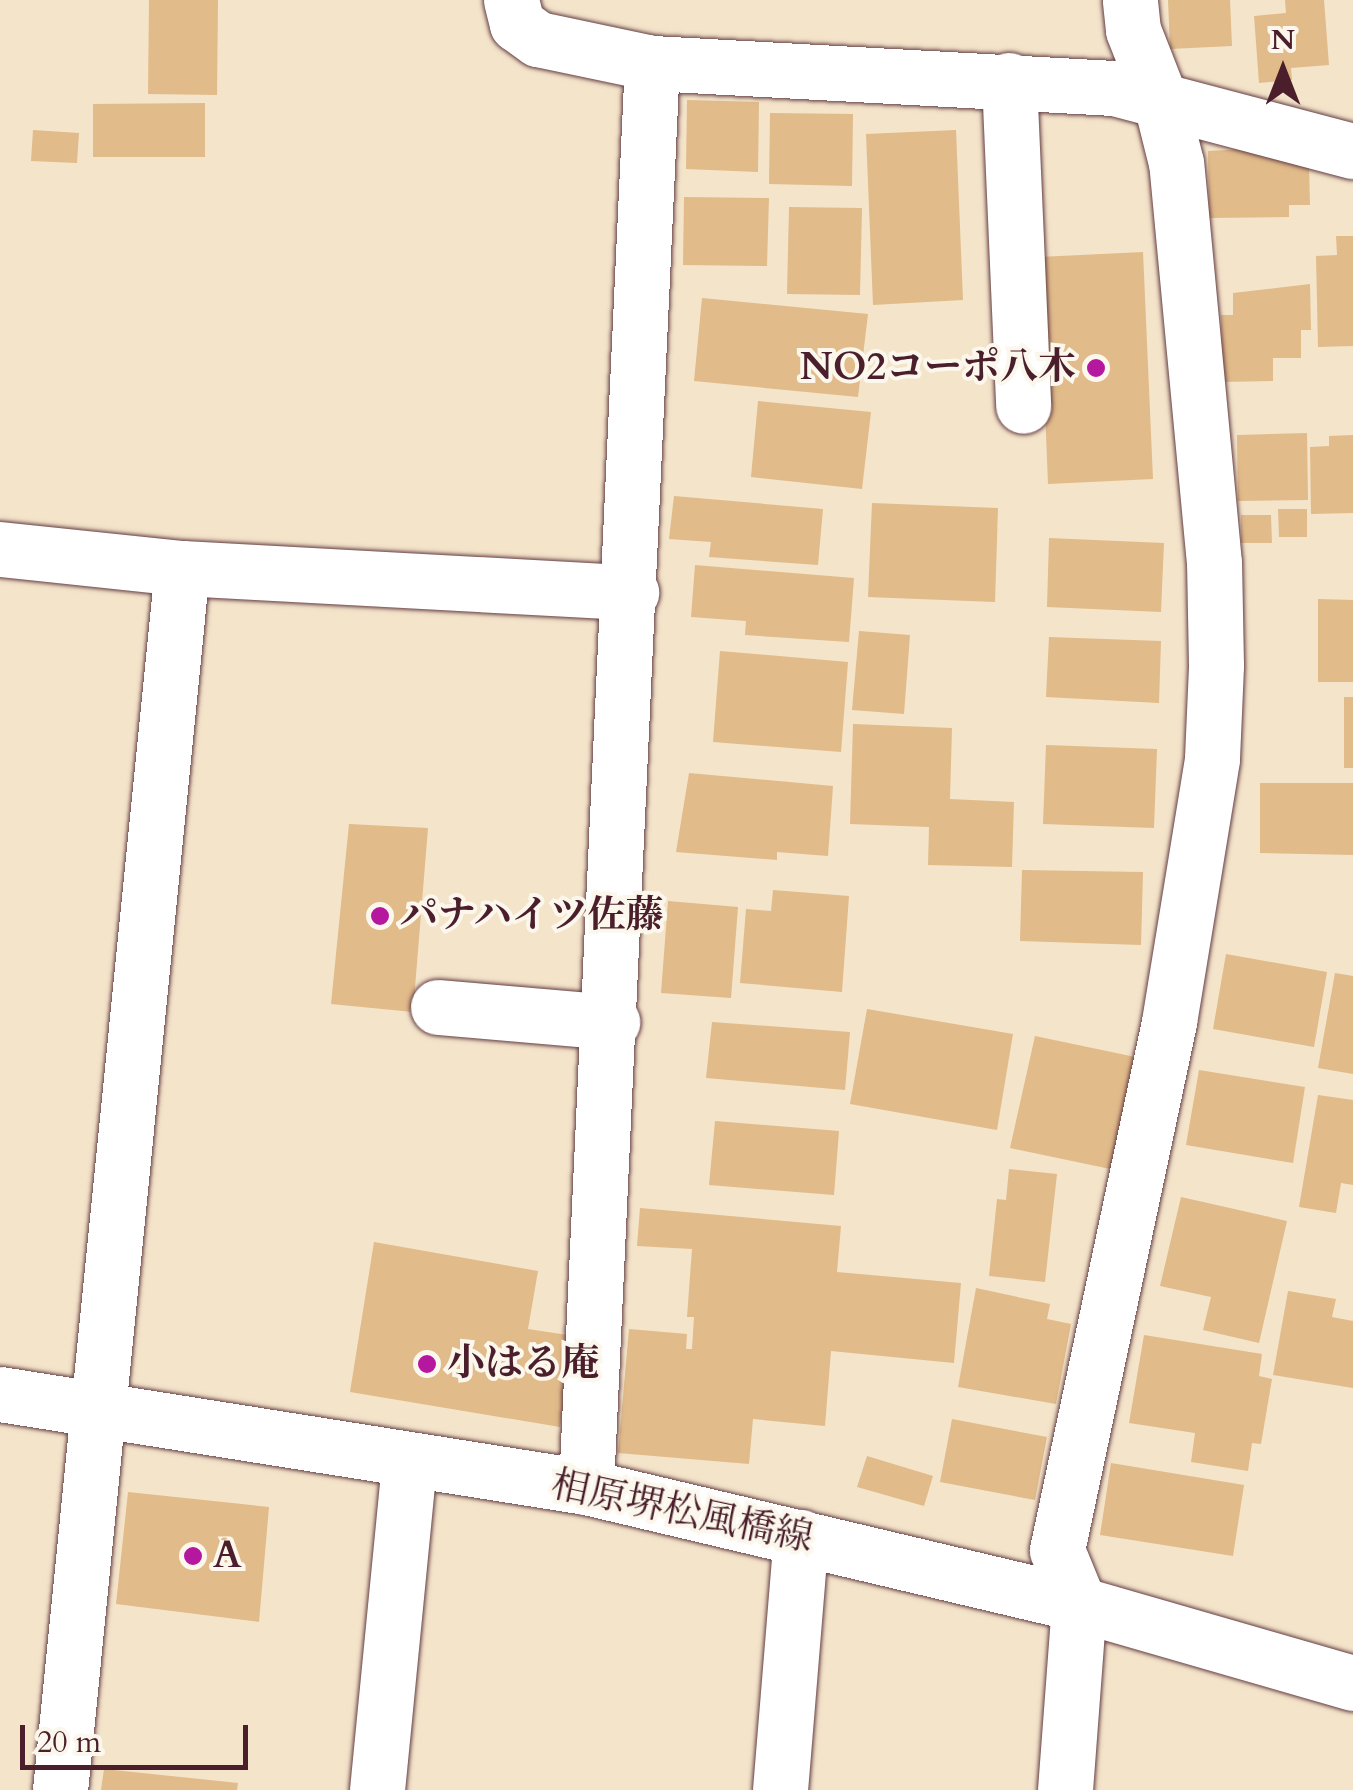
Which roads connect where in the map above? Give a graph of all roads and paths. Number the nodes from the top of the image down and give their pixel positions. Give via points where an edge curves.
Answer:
1 (511, 0) edge
2 (1130, 0) edge
3 (652, 62) junction
4 (1009, 80) junction
5 (1160, 99) junction
6 (1353, 151) edge
7 (1023, 406) dead end
8 (0, 549) edge
9 (182, 568) junction
10 (632, 592) junction
11 (438, 1007) dead end
12 (612, 1022) junction
13 (0, 1394) edge
14 (100, 1410) junction
15 (408, 1461) junction
16 (586, 1487) junction
17 (801, 1538) junction
18 (1079, 1604) junction
19 (1353, 1682) edge
20 (60, 1790) edge
21 (377, 1790) edge
22 (780, 1790) edge
23 (1065, 1790) edge

1 - 3 street via 518,24 538,39
2 - 5 street via 1132,30
3 - 4 street
3 - 10 street
4 - 5 street via 1114,88
4 - 7 street
5 - 6 street
5 - 18 street via 1176,163 1214,563 1212,758 1168,1022 1056,1550
8 - 9 street
9 - 10 street
9 - 14 street
10 - 12 street
11 - 12 street
12 - 16 street
13 - 14 street, 相原堺松風橋線
14 - 15 street, 相原堺松風橋線
14 - 20 street
15 - 16 street, 相原堺松風橋線
15 - 21 street
16 - 17 street, 相原堺松風橋線
17 - 18 street, 相原堺松風橋線
17 - 22 street
18 - 19 street, 相原堺松風橋線
18 - 23 street

